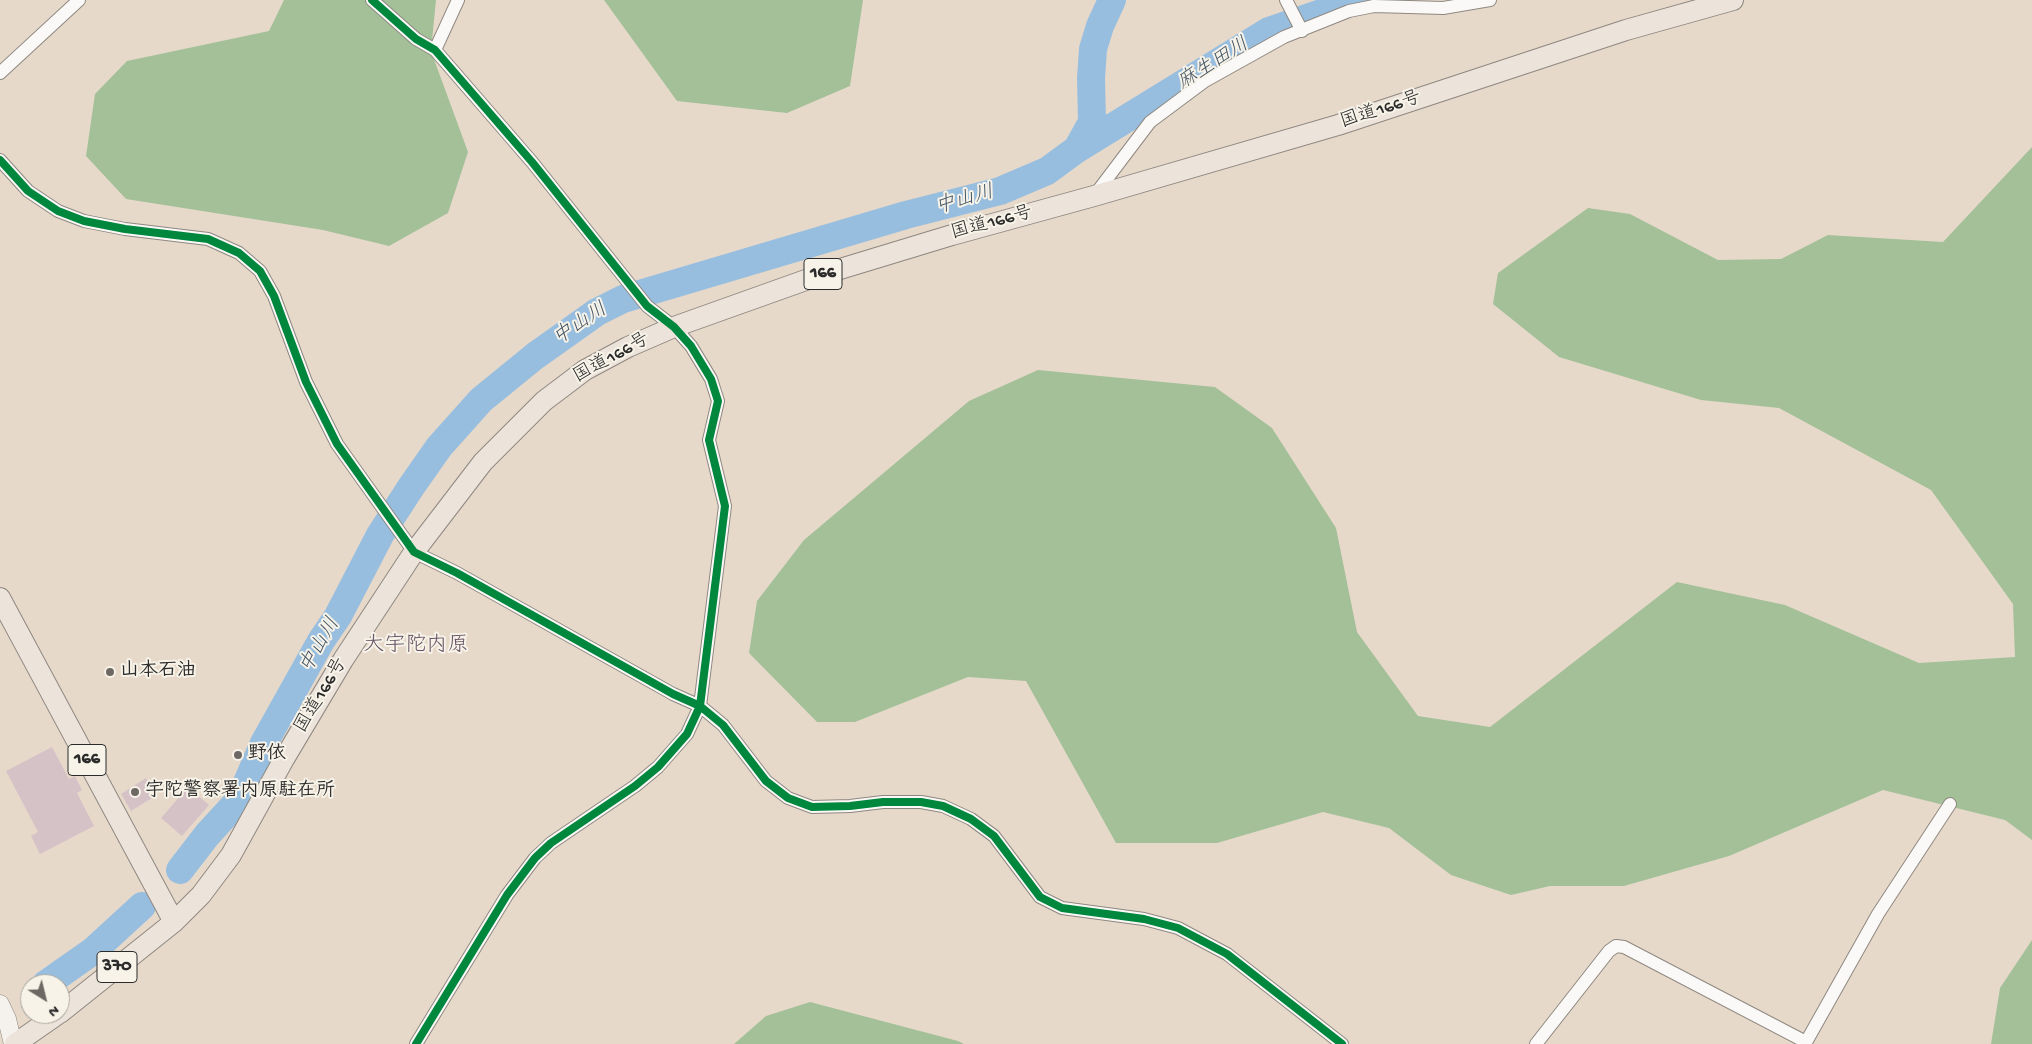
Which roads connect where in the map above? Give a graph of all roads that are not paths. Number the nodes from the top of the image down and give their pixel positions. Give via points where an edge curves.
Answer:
1 (79, 0) edge
2 (372, 0) edge
3 (458, 0) edge
4 (1286, 0) edge
5 (1490, 0) edge
6 (1733, 0) edge
7 (1302, 31) junction
8 (436, 50) junction
9 (0, 73) edge
10 (0, 160) edge
11 (1094, 196) junction
12 (674, 327) junction
13 (414, 552) junction
14 (0, 598) edge
15 (700, 706) junction
16 (1950, 804) dead end
17 (174, 922) junction
18 (0, 1004) edge
19 (70, 1004) edge
20 (43, 1024) edge
21 (1806, 1043) edge
22 (14, 1044) edge
23 (416, 1044) edge
24 (1342, 1044) edge
25 (1536, 1044) edge

1 - 9 street
2 - 8 street via 416,39
3 - 8 street
4 - 7 street
5 - 7 street via 1443,8 1374,6 1349,12
6 - 11 highway, 国道166号 / 166 via 1626,30 1338,126
7 - 11 street via 1284,37 1205,81 1150,122
8 - 12 street via 532,162 648,306
10 - 13 street via 28,191 58,211 84,221 124,229 208,239 239,253 260,271 274,296 306,382 337,444
11 - 12 highway, 国道166号 / 166 via 817,276
12 - 13 highway, 国道166号 / 166 via 585,370 544,401 483,462
12 - 15 street via 691,346 711,379 718,401 709,440 725,506
13 - 15 street
13 - 17 highway, 国道166号 / 166 via 343,660 231,855
14 - 17 highway, 166
15 - 23 street via 687,734 658,767 551,843 535,858 507,895
15 - 24 street via 723,726 766,780 788,798 812,807 883,802 921,802 943,806 971,819 994,836 1040,897 1062,908 1144,918 1178,928 1227,954
16 - 21 street via 1878,914
17 - 19 highway, 370
18 - 22 main road
20 - 22 highway, 370
21 - 25 street via 1624,947 1616,946

